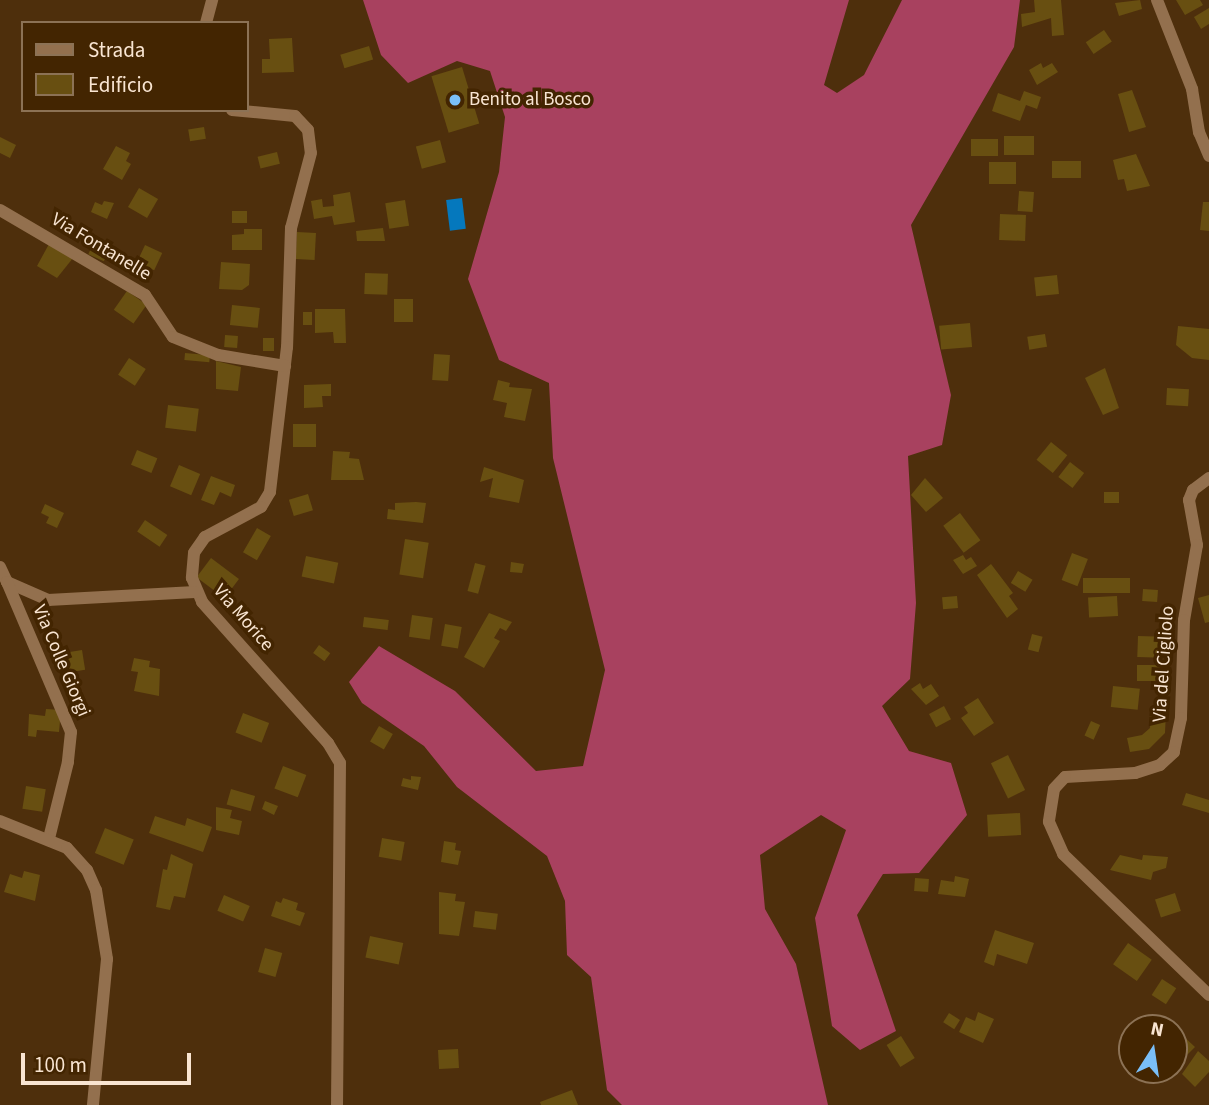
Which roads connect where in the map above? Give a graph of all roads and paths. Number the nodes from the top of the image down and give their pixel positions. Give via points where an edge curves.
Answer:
1 (212, 0) edge
2 (1157, 0) edge
3 (207, 21) edge
4 (248, 111) edge
5 (1209, 156) edge
6 (0, 210) edge
7 (285, 366) junction
8 (1209, 478) edge
9 (0, 567) edge
10 (7, 582) junction
11 (195, 592) junction
12 (0, 821) edge
13 (49, 838) junction
14 (1209, 995) edge
15 (93, 1105) edge
16 (337, 1105) edge

1 - 3 street
2 - 5 street via 1192,89 1199,132
4 - 7 street, Via Morice via 292,114 304,124 310,138 309,167 290,228
6 - 7 street, Via Fontanelle via 145,295 173,337 218,355
7 - 11 street, Via Morice via 270,492 261,507 223,524 200,542 192,562
8 - 14 street, Via del Cigliolo via 1193,489 1189,500 1197,545 1184,620 1176,749 1165,763 1141,772 1062,779 1053,793 1049,822 1063,854
9 - 10 street, Via Colle Giorgi
10 - 11 street via 55,600
10 - 13 street, Via Colle Giorgi via 71,732
11 - 16 street, Via Morice via 340,762
12 - 13 street
13 - 15 street via 67,848 87,870 105,932 106,970

